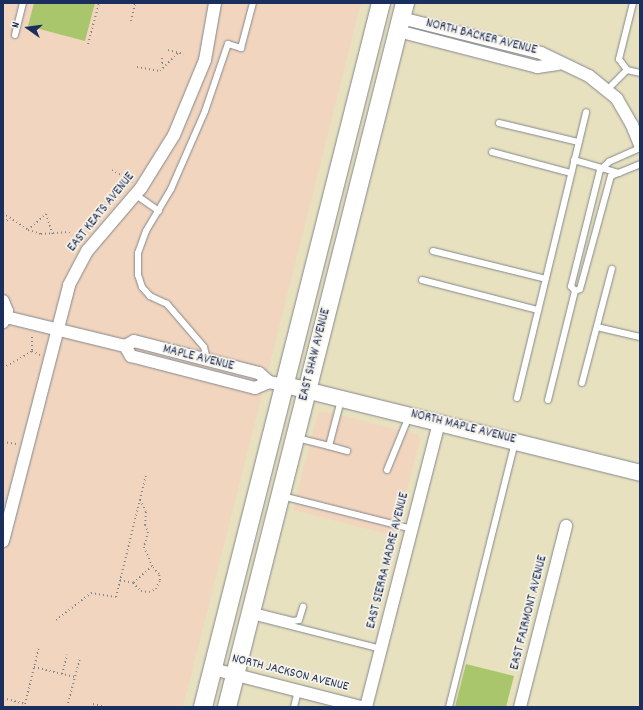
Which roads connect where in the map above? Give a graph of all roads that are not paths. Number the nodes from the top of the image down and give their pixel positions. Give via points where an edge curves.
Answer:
1 (23, 3) edge
2 (215, 3) edge
3 (252, 3) edge
4 (381, 3) edge
5 (633, 3) edge
6 (401, 17) edge
7 (15, 35) dead end
8 (627, 70) junction
9 (640, 73) edge
10 (608, 90) junction
11 (586, 112) dead end
12 (499, 123) dead end
13 (578, 142) junction
14 (640, 145) edge
15 (640, 148) edge
16 (492, 152) dead end
17 (574, 160) junction
18 (640, 164) edge
19 (603, 168) junction
20 (571, 173) junction
21 (619, 173) junction
22 (136, 196) junction
23 (159, 211) junction
24 (433, 251) dead end
25 (612, 269) dead end
26 (546, 279) junction
27 (422, 280) dead end
28 (574, 291) junction
29 (3, 301) edge
30 (538, 310) junction
31 (5, 319) edge
32 (597, 327) junction
33 (57, 329) junction
34 (640, 337) edge
35 (125, 346) junction
36 (207, 359) junction
37 (277, 383) junction
38 (582, 383) dead end
39 (308, 390) junction
40 (341, 398) junction
41 (517, 398) dead end
42 (548, 400) dead end
43 (410, 415) junction
44 (439, 422) junction
45 (295, 438) junction
46 (516, 441) junction
47 (329, 446) junction
48 (347, 450) dead end
49 (387, 470) dead end
50 (640, 473) edge
51 (281, 496) junction
52 (566, 526) dead end
53 (412, 529) junction
54 (3, 541) edge
55 (303, 607) dead end
56 (251, 613) junction
57 (381, 649) junction
58 (213, 669) junction
59 (235, 675) junction
60 (298, 691) junction
61 (203, 707) edge
62 (227, 707) edge
63 (294, 707) edge
64 (361, 707) edge
65 (366, 707) edge
66 (449, 707) edge
67 (520, 707) edge

1 - 7 lane
2 - 22 street, EAST KEATS AVENUE via 205,60 186,112 156,167
3 - 23 lane via 241,48 228,44 205,112
4 - 37 main road, EAST SHAW AVENUE
5 - 8 lane via 619,59
6 - 10 street, NORTH BACKER AVENUE via 537,67 558,64 589,76
6 - 39 main road, EAST SHAW AVENUE
8 - 9 lane
8 - 10 lane
10 - 14 street, NORTH BACKER AVENUE via 625,110
11 - 13 lane
12 - 13 lane
13 - 17 lane
15 - 19 lane via 609,162
16 - 20 lane
17 - 19 lane
17 - 20 lane
18 - 21 lane
19 - 21 lane
19 - 28 lane via 571,286
20 - 26 lane
21 - 28 lane via 611,176 580,289
22 - 23 lane
22 - 33 street, EAST KEATS AVENUE via 78,264 69,285
23 - 36 lane via 141,242 138,275 148,294 164,301 204,347
24 - 26 lane
25 - 32 lane
26 - 30 lane
27 - 30 lane
28 - 42 lane
29 - 31 street, MAPLE AVENUE
30 - 41 lane
31 - 33 street, MAPLE AVENUE
32 - 34 lane
32 - 38 lane
33 - 35 street, MAPLE AVENUE
33 - 54 street, EAST KEATS AVENUE
35 - 36 street, MAPLE AVENUE via 134,341
35 - 37 street, MAPLE AVENUE via 131,356 255,388
36 - 37 street, MAPLE AVENUE via 259,373
37 - 39 street, NORTH MAPLE AVENUE
37 - 58 main road, EAST SHAW AVENUE
39 - 40 street, NORTH MAPLE AVENUE
39 - 45 main road, EAST SHAW AVENUE
40 - 43 street, NORTH MAPLE AVENUE
40 - 47 lane
43 - 44 street, NORTH MAPLE AVENUE
43 - 49 lane
44 - 46 street, NORTH MAPLE AVENUE
44 - 53 street, EAST SIERRA MADRE AVENUE
45 - 47 lane
45 - 51 main road, EAST SHAW AVENUE
46 - 50 street, NORTH MAPLE AVENUE
46 - 66 lane
47 - 48 lane
51 - 53 lane
51 - 56 main road, EAST SHAW AVENUE
52 - 67 street, EAST FAIRMONT AVENUE
53 - 57 street, EAST SIERRA MADRE AVENUE
55 - 56 lane via 299,620 293,621
56 - 57 lane
56 - 59 main road, EAST SHAW AVENUE
57 - 65 street, EAST SIERRA MADRE AVENUE
58 - 59 street, NORTH JACKSON AVENUE
58 - 61 main road, EAST SHAW AVENUE
59 - 60 street, NORTH JACKSON AVENUE
59 - 62 main road, EAST SHAW AVENUE
60 - 63 lane
60 - 64 street, NORTH JACKSON AVENUE

